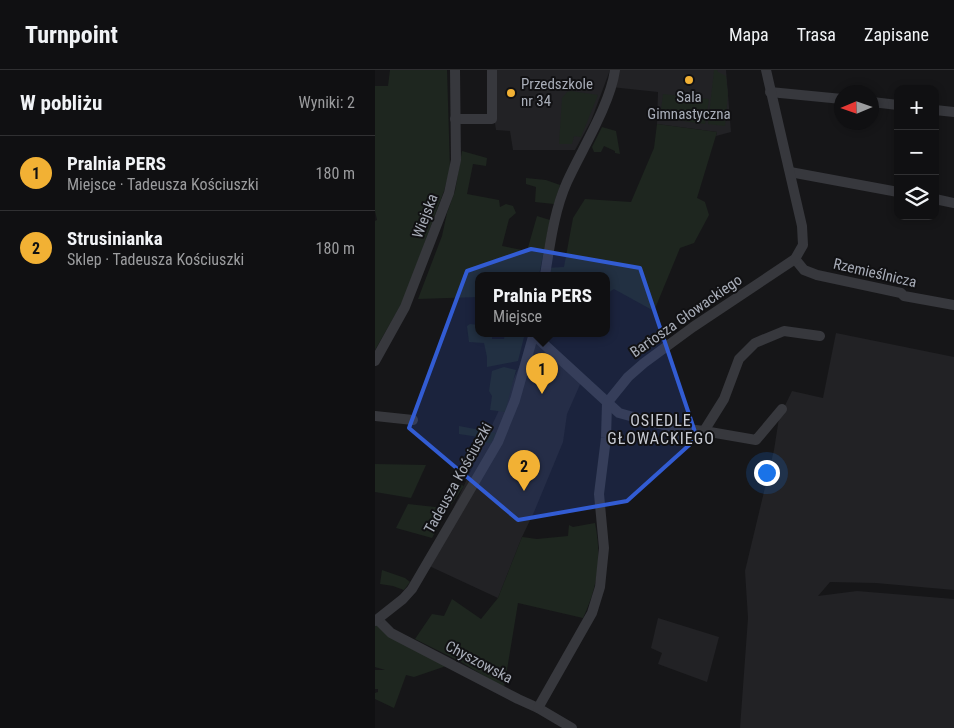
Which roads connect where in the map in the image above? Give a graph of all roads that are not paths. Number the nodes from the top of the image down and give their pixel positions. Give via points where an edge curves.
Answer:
1 (455, 70) edge
2 (492, 70) edge
3 (615, 70) edge
4 (766, 70) edge
5 (770, 92) junction
6 (834, 98) edge
7 (879, 103) edge
8 (894, 105) edge
9 (939, 110) edge
10 (954, 112) edge
11 (455, 119) junction
12 (790, 172) junction
13 (894, 191) edge
14 (939, 201) edge
15 (954, 203) edge
16 (795, 259) junction
17 (546, 272) edge
18 (954, 305) edge
19 (821, 336) dead end
20 (533, 337) edge
21 (537, 337) edge
22 (375, 361) edge
23 (607, 403) junction
24 (781, 409) dead end
25 (375, 416) edge
26 (413, 420) dead end
27 (704, 431) junction
28 (376, 621) edge
29 (538, 708) junction
30 (572, 728) edge

1 - 11 street, Wiejska
2 - 11 street via 492,119
3 - 17 street via 607,98 566,184
4 - 5 street
5 - 6 street
5 - 12 street
7 - 8 street
9 - 10 street
11 - 22 street, Wiejska via 456,160 449,193 405,307
12 - 13 street
12 - 16 street via 803,235 803,245
14 - 15 street
16 - 18 street, Rzemieślnicza via 803,270 817,275
16 - 23 street, Bartosza Głowackiego via 693,326 644,363
19 - 27 street via 783,331 755,344 739,359 724,399
20 - 28 street, Tadeusza Kościuszki via 515,400 498,442 412,590
21 - 23 street
23 - 27 street via 619,413 670,427
23 - 29 street via 599,494 604,548 600,587 592,612
24 - 27 street via 756,440
25 - 26 street
28 - 29 street, Chyszowska via 391,633
29 - 30 street, Chyszowska

